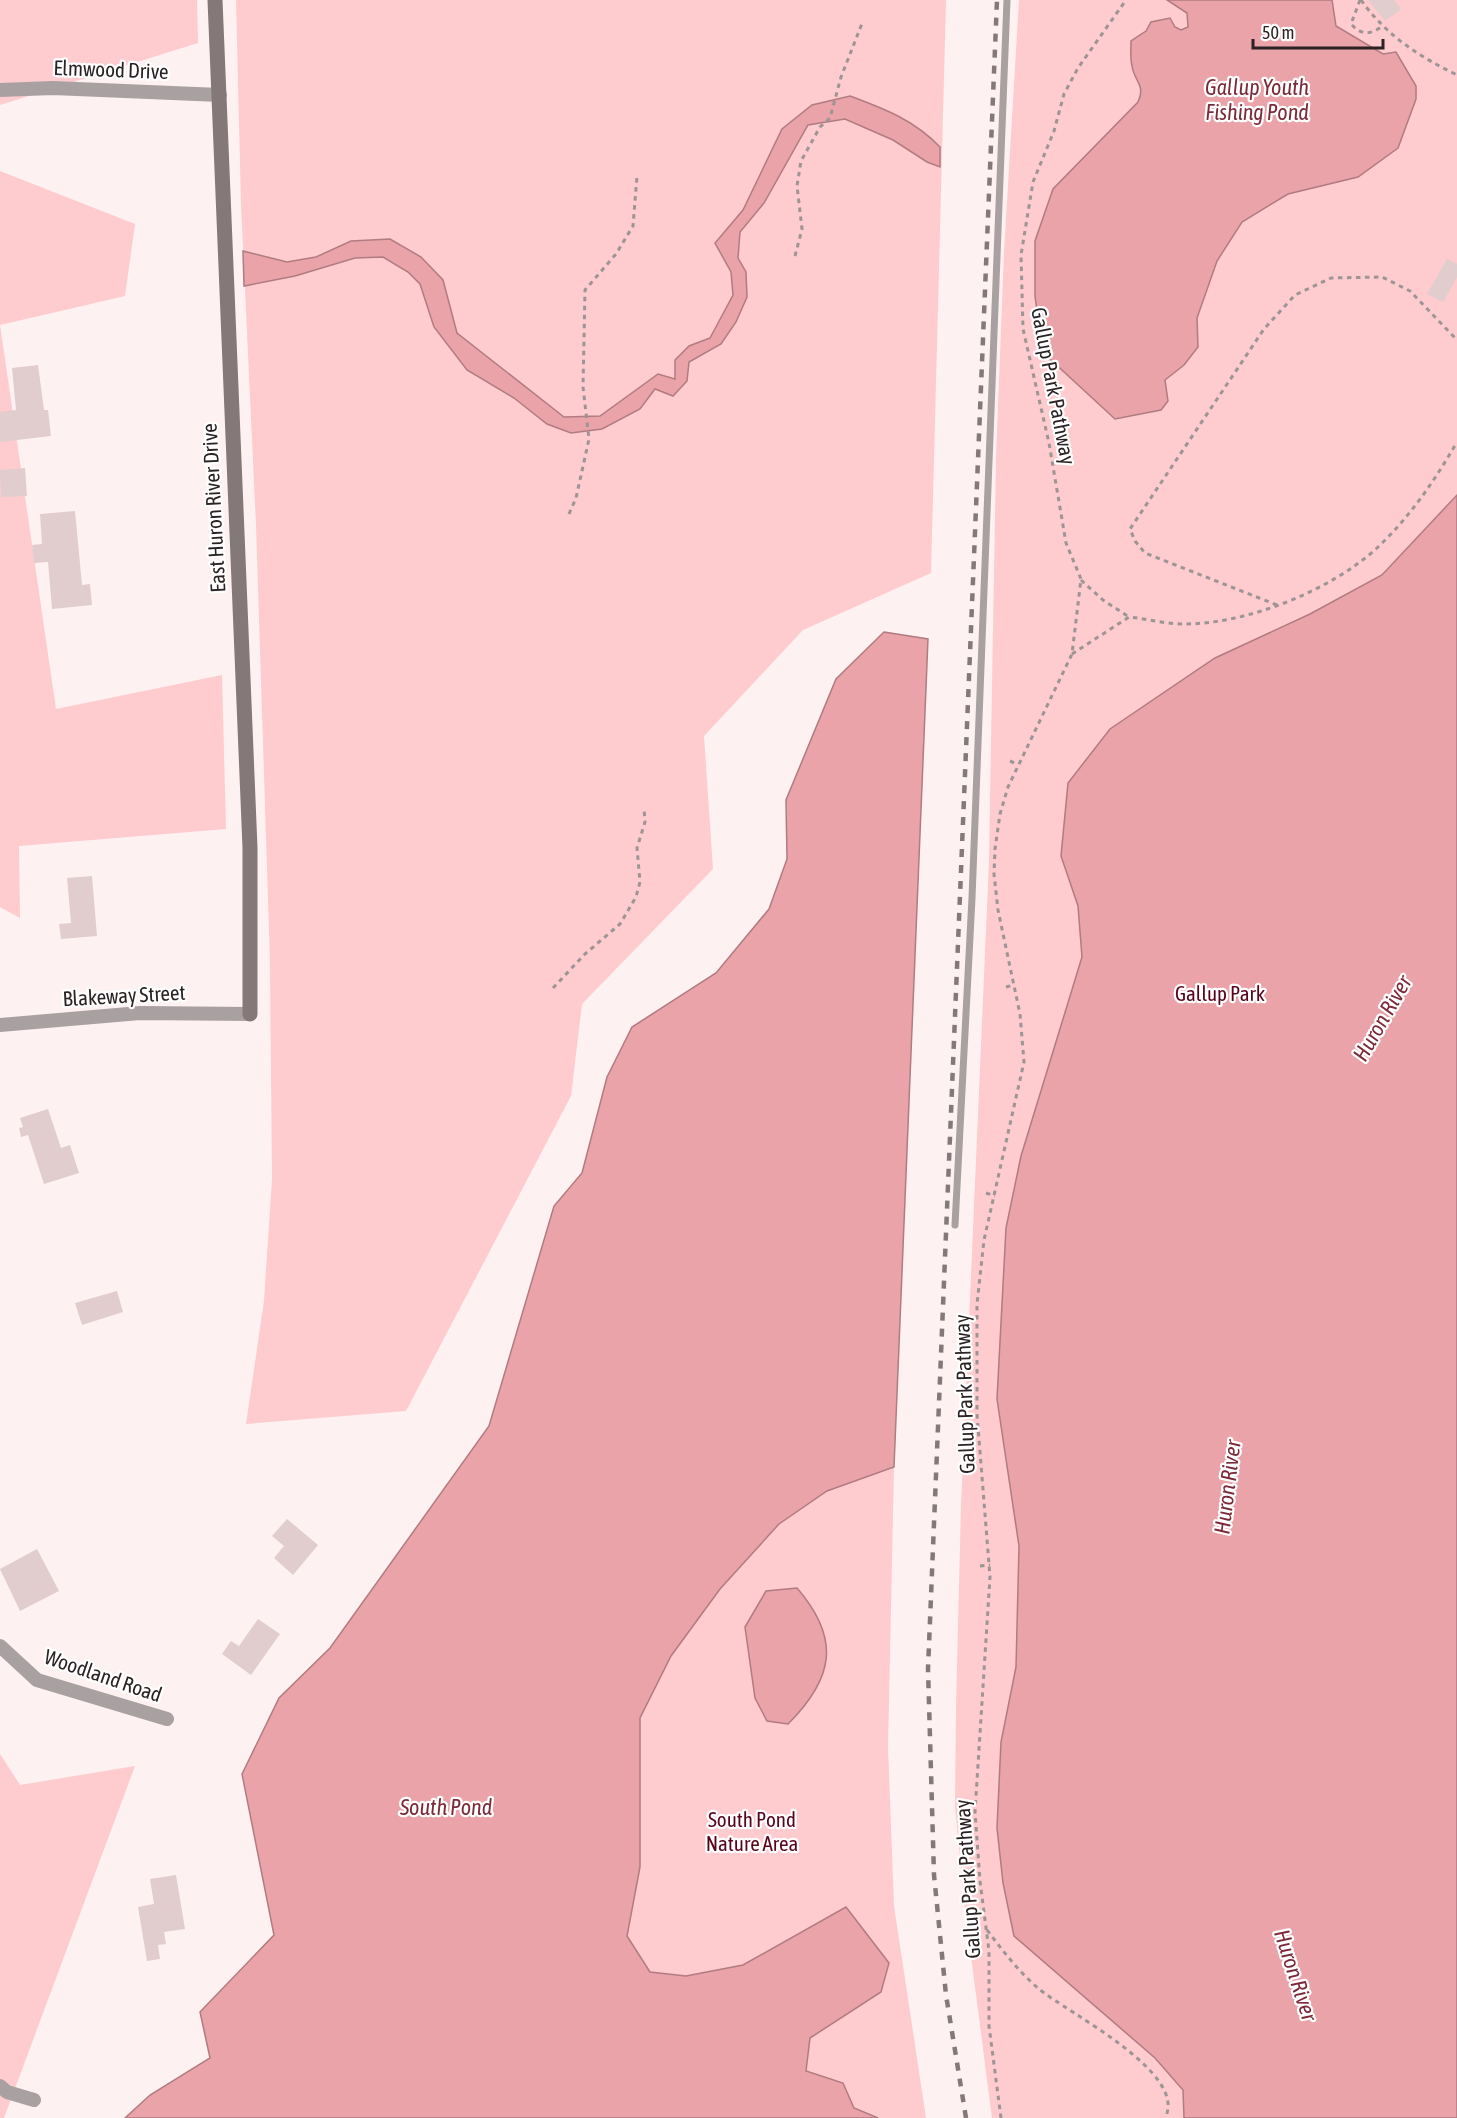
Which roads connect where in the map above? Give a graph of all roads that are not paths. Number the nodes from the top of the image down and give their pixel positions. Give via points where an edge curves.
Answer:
1 (215, 0) edge
2 (1007, 0) edge
3 (0, 90) edge
4 (220, 95) junction
5 (250, 1014) joint
6 (0, 1025) edge
7 (955, 1225) dead end
8 (0, 1646) edge
9 (167, 1719) dead end
10 (0, 2086) edge
11 (34, 2100) dead end

1 - 4 main road, East Huron River Drive
2 - 7 lane
3 - 4 street, Elmwood Drive via 53,88
4 - 5 main road, East Huron River Drive via 250,848
5 - 6 street, Blakeway Street via 140,1013
8 - 9 street, Woodland Road via 37,1680
10 - 11 street

